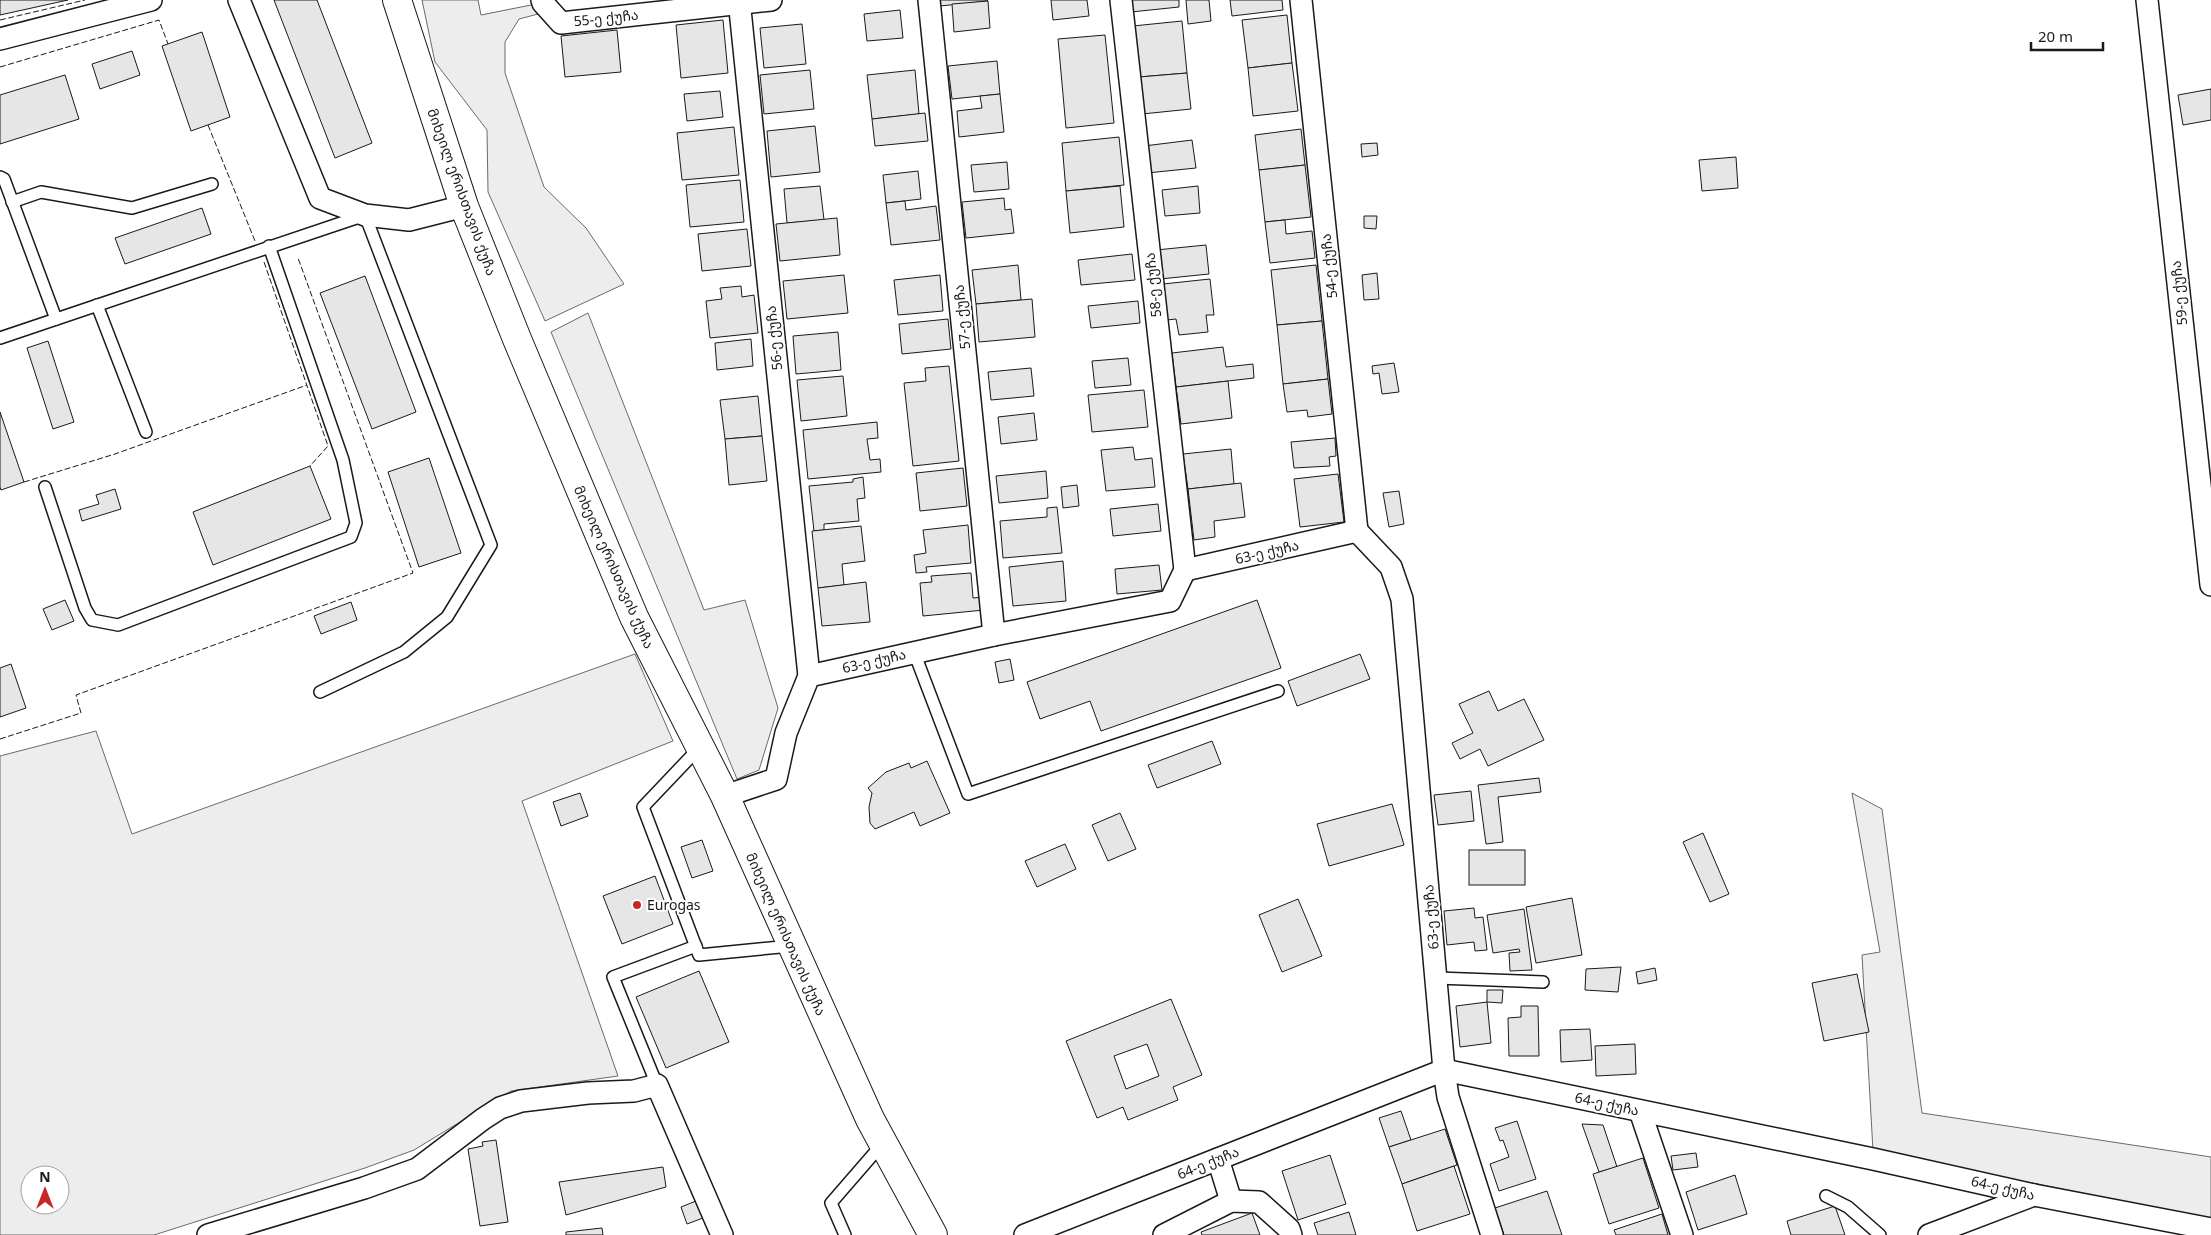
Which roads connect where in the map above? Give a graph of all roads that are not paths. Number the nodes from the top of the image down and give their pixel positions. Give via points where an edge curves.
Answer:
1 (151, 0) edge
2 (238, 0) edge
3 (397, 0) edge
4 (542, 0) edge
5 (771, 0) edge
6 (929, 0) edge
7 (1121, 0) edge
8 (1301, 0) edge
9 (2147, 0) edge
10 (740, 2) edge
11 (0, 39) edge
12 (0, 177) edge
13 (212, 184) dead end
14 (12, 202) junction
15 (464, 206) junction
16 (365, 215) junction
17 (269, 246) junction
18 (97, 305) junction
19 (56, 319) junction
20 (0, 338) edge
21 (146, 432) dead end
22 (45, 487) dead end
23 (1357, 531) junction
24 (1185, 570) junction
25 (2211, 586) edge
26 (994, 635) junction
27 (914, 652) junction
28 (809, 676) junction
29 (1278, 691) dead end
30 (320, 692) dead end
31 (700, 748) junction
32 (724, 796) junction
33 (696, 946) junction
34 (791, 946) junction
35 (1436, 978) junction
36 (1543, 982) dead end
37 (1444, 1070) junction
38 (657, 1084) junction
39 (1640, 1111) junction
40 (883, 1143) junction
41 (1218, 1159) junction
42 (2034, 1195) junction
43 (1826, 1196) dead end
44 (1231, 1201) junction
45 (2211, 1229) edge
46 (208, 1235) edge
47 (722, 1235) edge
48 (845, 1235) edge
49 (933, 1235) edge
50 (1026, 1235) edge
51 (1164, 1235) edge
52 (1291, 1235) edge
53 (1492, 1235) edge
54 (1682, 1235) edge
55 (1880, 1235) edge
56 (1929, 1235) edge

1 - 11 street
2 - 16 street via 320,198
3 - 15 main road, მიხეილ ერისთავის ქუჩა
4 - 10 street, 55-ე ქუჩა via 561,23
5 - 10 street, 55-ე ქუჩა
6 - 26 street, 57-ე ქუჩა
7 - 24 street, 58-ე ქუჩა
8 - 23 street, 54-ე ქუჩა
9 - 25 street, 59-ე ქუჩა
10 - 28 street, 56-ე ქუჩა
12 - 14 lane via 4,179
13 - 14 lane via 132,208 41,192
14 - 19 lane
15 - 16 street via 409,220
15 - 31 main road, მიხეილ ერისთავის ქუჩა via 634,617
16 - 17 lane
16 - 30 lane via 491,546 448,617 404,652
17 - 18 lane
17 - 22 lane via 342,460 356,523 351,537 118,625 92,620 85,608
18 - 19 lane
18 - 21 lane
19 - 20 lane
23 - 24 street, 63-ე ქუჩა
23 - 35 street, 63-ე ქუჩა via 1391,567 1402,599
24 - 26 street, 63-ე ქუჩა via 1170,601
26 - 27 street, 63-ე ქუჩა
27 - 28 street, 63-ე ქუჩა
27 - 29 lane via 968,794
28 - 32 street via 786,733 776,779
31 - 32 main road, მიხეილ ერისთავის ქუჩა
31 - 33 lane via 643,807
32 - 34 main road, მიხეილ ერისთავის ქუჩა
33 - 34 lane via 699,955
33 - 38 lane via 613,977
34 - 40 main road, მიხეილ ერისთავის ქუჩა
35 - 36 lane
35 - 37 street, 63-ე ქუჩა
37 - 39 street, 64-ე ქუჩა
37 - 41 street, 64-ე ქუჩა
37 - 53 street, 63-ე ქუჩა via 1448,1097
38 - 46 street via 634,1091 521,1100 483,1119 417,1169
38 - 47 street
39 - 42 street, 64-ე ქუჩა
39 - 54 street
40 - 48 lane via 831,1203
40 - 49 main road, მიხეილ ერისთავის ქუჩა
41 - 44 street
41 - 50 street, 64-ე ქუჩა
42 - 45 street, 64-ე ქუჩა
42 - 56 street
43 - 55 lane via 1848,1207
44 - 51 street
44 - 52 street via 1259,1202 1289,1229

